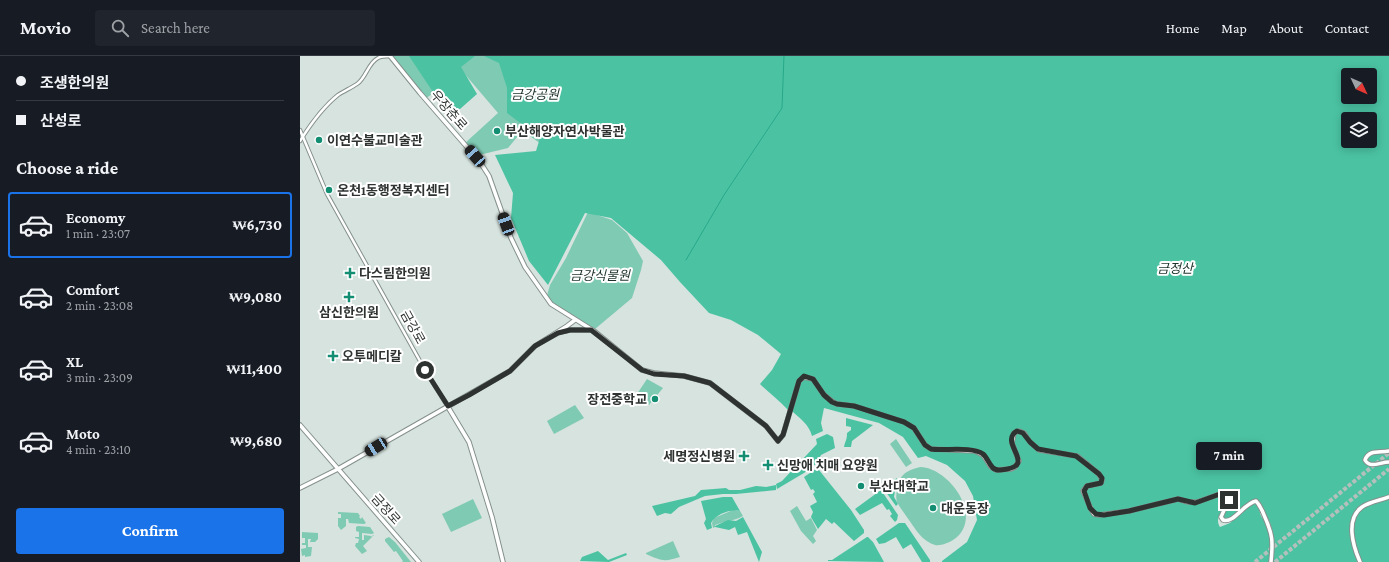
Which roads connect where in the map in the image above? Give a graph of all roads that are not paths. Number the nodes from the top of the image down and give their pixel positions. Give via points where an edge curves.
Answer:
1 (390, 56) edge
2 (300, 130) edge
3 (303, 137) junction
4 (300, 141) edge
5 (574, 320) junction
6 (591, 330) junction
7 (558, 333) junction
8 (448, 406) junction
9 (300, 425) edge
10 (1389, 450) edge
11 (1389, 462) edge
12 (338, 469) junction
13 (300, 487) edge
14 (1389, 497) edge
15 (420, 562) edge
16 (503, 562) edge
17 (1271, 562) edge
18 (1360, 562) edge

1 - 3 street via 379,57 356,84 325,107
1 - 5 main road, 우장춘로 via 480,162 489,176 525,267 551,304
2 - 3 street, 금강로
3 - 4 street
3 - 8 street, 금강로 via 327,194 425,370
5 - 6 main road, 우장춘로
5 - 7 main road
6 - 7 main road
6 - 17 main road, 우장춘로 via 642,370 710,383 766,426 778,441 783,435 799,381 803,377 812,378 824,395 835,403 854,406 904,422 914,428 925,445 931,449 974,451 981,454 991,467 997,470 1012,469 1018,464 1012,442 1017,431 1023,433 1039,450 1076,456 1102,478 1101,483 1087,486 1084,491 1090,508 1096,514 1129,511 1178,499 1195,503 1224,494 1229,499 1221,518 1228,522 1256,501 1261,506 1272,532
7 - 8 main road via 535,346 510,371
8 - 12 main road
8 - 16 main road, 금강로 via 469,442
9 - 12 main road, 금정로
10 - 11 main road via 1371,453 1366,460 1372,465
12 - 13 main road
12 - 15 main road, 금정로
14 - 18 main road via 1363,506 1352,519 1352,531

